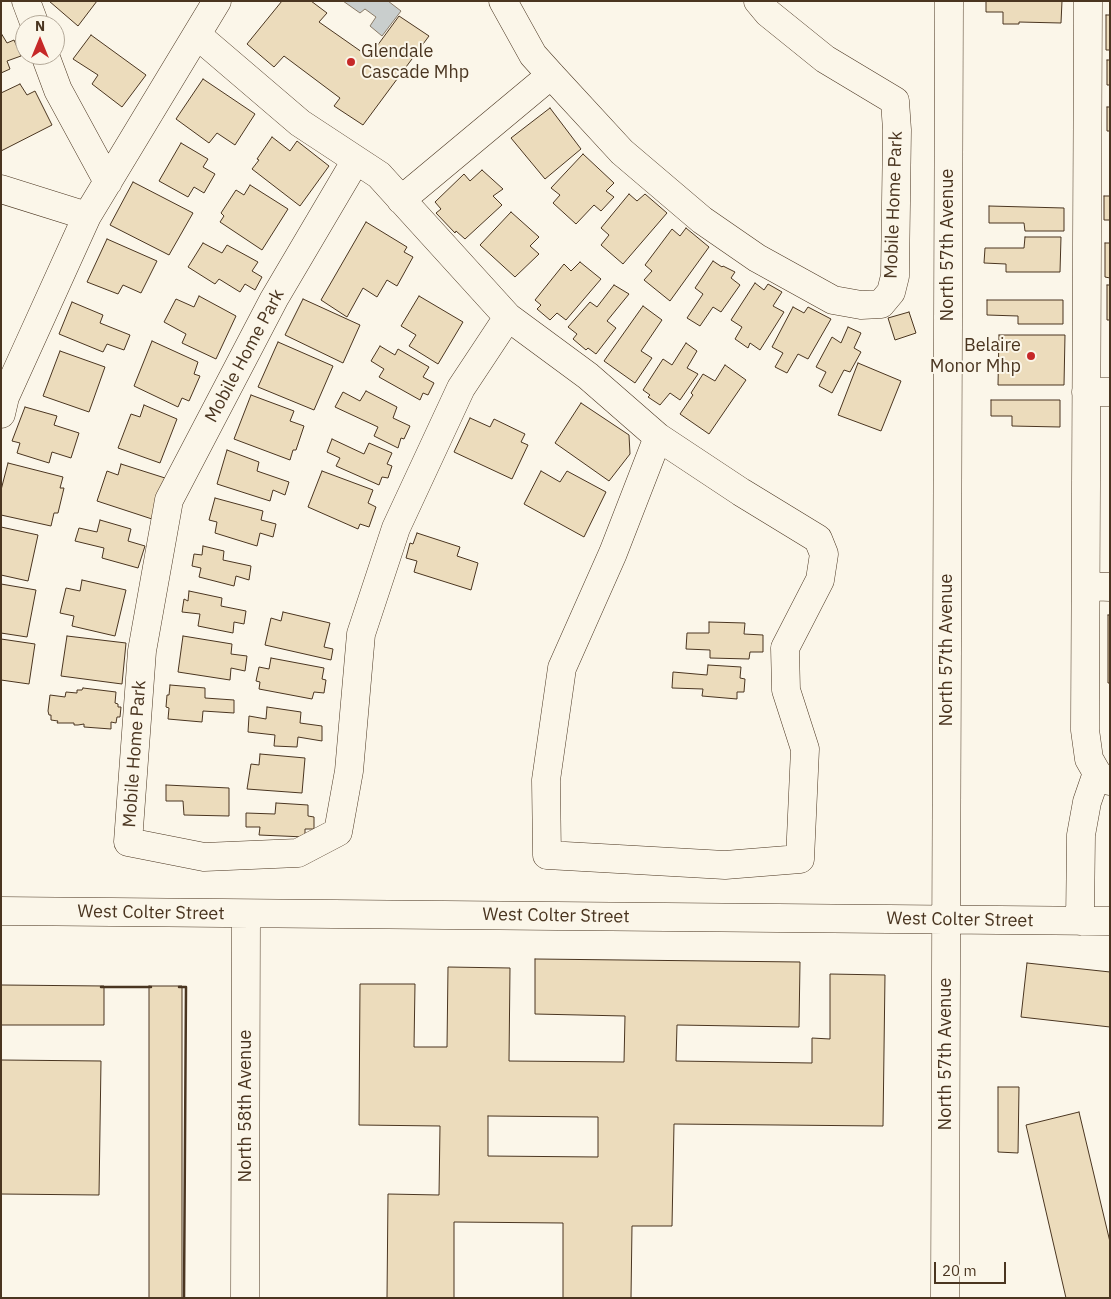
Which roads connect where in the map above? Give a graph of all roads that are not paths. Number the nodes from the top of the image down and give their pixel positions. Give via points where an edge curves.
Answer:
1 (26, 1) edge
2 (218, 1) edge
3 (758, 1) edge
4 (949, 1) edge
5 (1088, 1) edge
6 (504, 2) edge
7 (31, 15) edge
8 (197, 35) junction
9 (49, 65) edge
10 (551, 75) junction
11 (356, 160) junction
12 (108, 182) junction
13 (1, 189) edge
14 (402, 200) junction
15 (87, 216) junction
16 (508, 317) junction
17 (1098, 392) edge
18 (3, 403) edge
19 (658, 437) junction
20 (1098, 586) edge
21 (1103, 777) edge
22 (1, 911) edge
23 (246, 914) junction
24 (946, 920) junction
25 (1080, 921) junction
26 (1110, 921) edge
27 (245, 1298) edge
28 (945, 1298) edge

1 - 7 street
2 - 8 street
3 - 10 street, Mobile Home Park via 768,13 825,59 895,101 895,276 891,292 881,304 861,305 833,300 757,258 725,236 622,152
4 - 24 street, North 57th Avenue
5 - 17 street
6 - 10 street, Mobile Home Park via 533,55
8 - 11 street via 300,123
8 - 12 street
9 - 12 street via 58,90
10 - 14 street
11 - 14 street via 379,175
11 - 16 street, Mobile Home Park via 274,298 170,500 142,651 128,842 204,857 298,853 338,832 349,772 361,634 390,546 461,388
12 - 15 street
13 - 15 street
14 - 16 street
15 - 18 street
16 - 19 street via 588,376
17 - 20 street
19 - 19 street via 818,539 824,554 820,580 785,648 786,690 805,749 800,859 725,865 547,855 546,780 562,668 613,553
20 - 21 street via 1085,730 1089,759
21 - 25 street via 1087,802 1081,835
22 - 23 street, West Colter Street
23 - 24 street, West Colter Street
23 - 27 street, North 58th Avenue
24 - 25 street, West Colter Street
24 - 28 street, North 57th Avenue
25 - 26 street, West Colter Street

